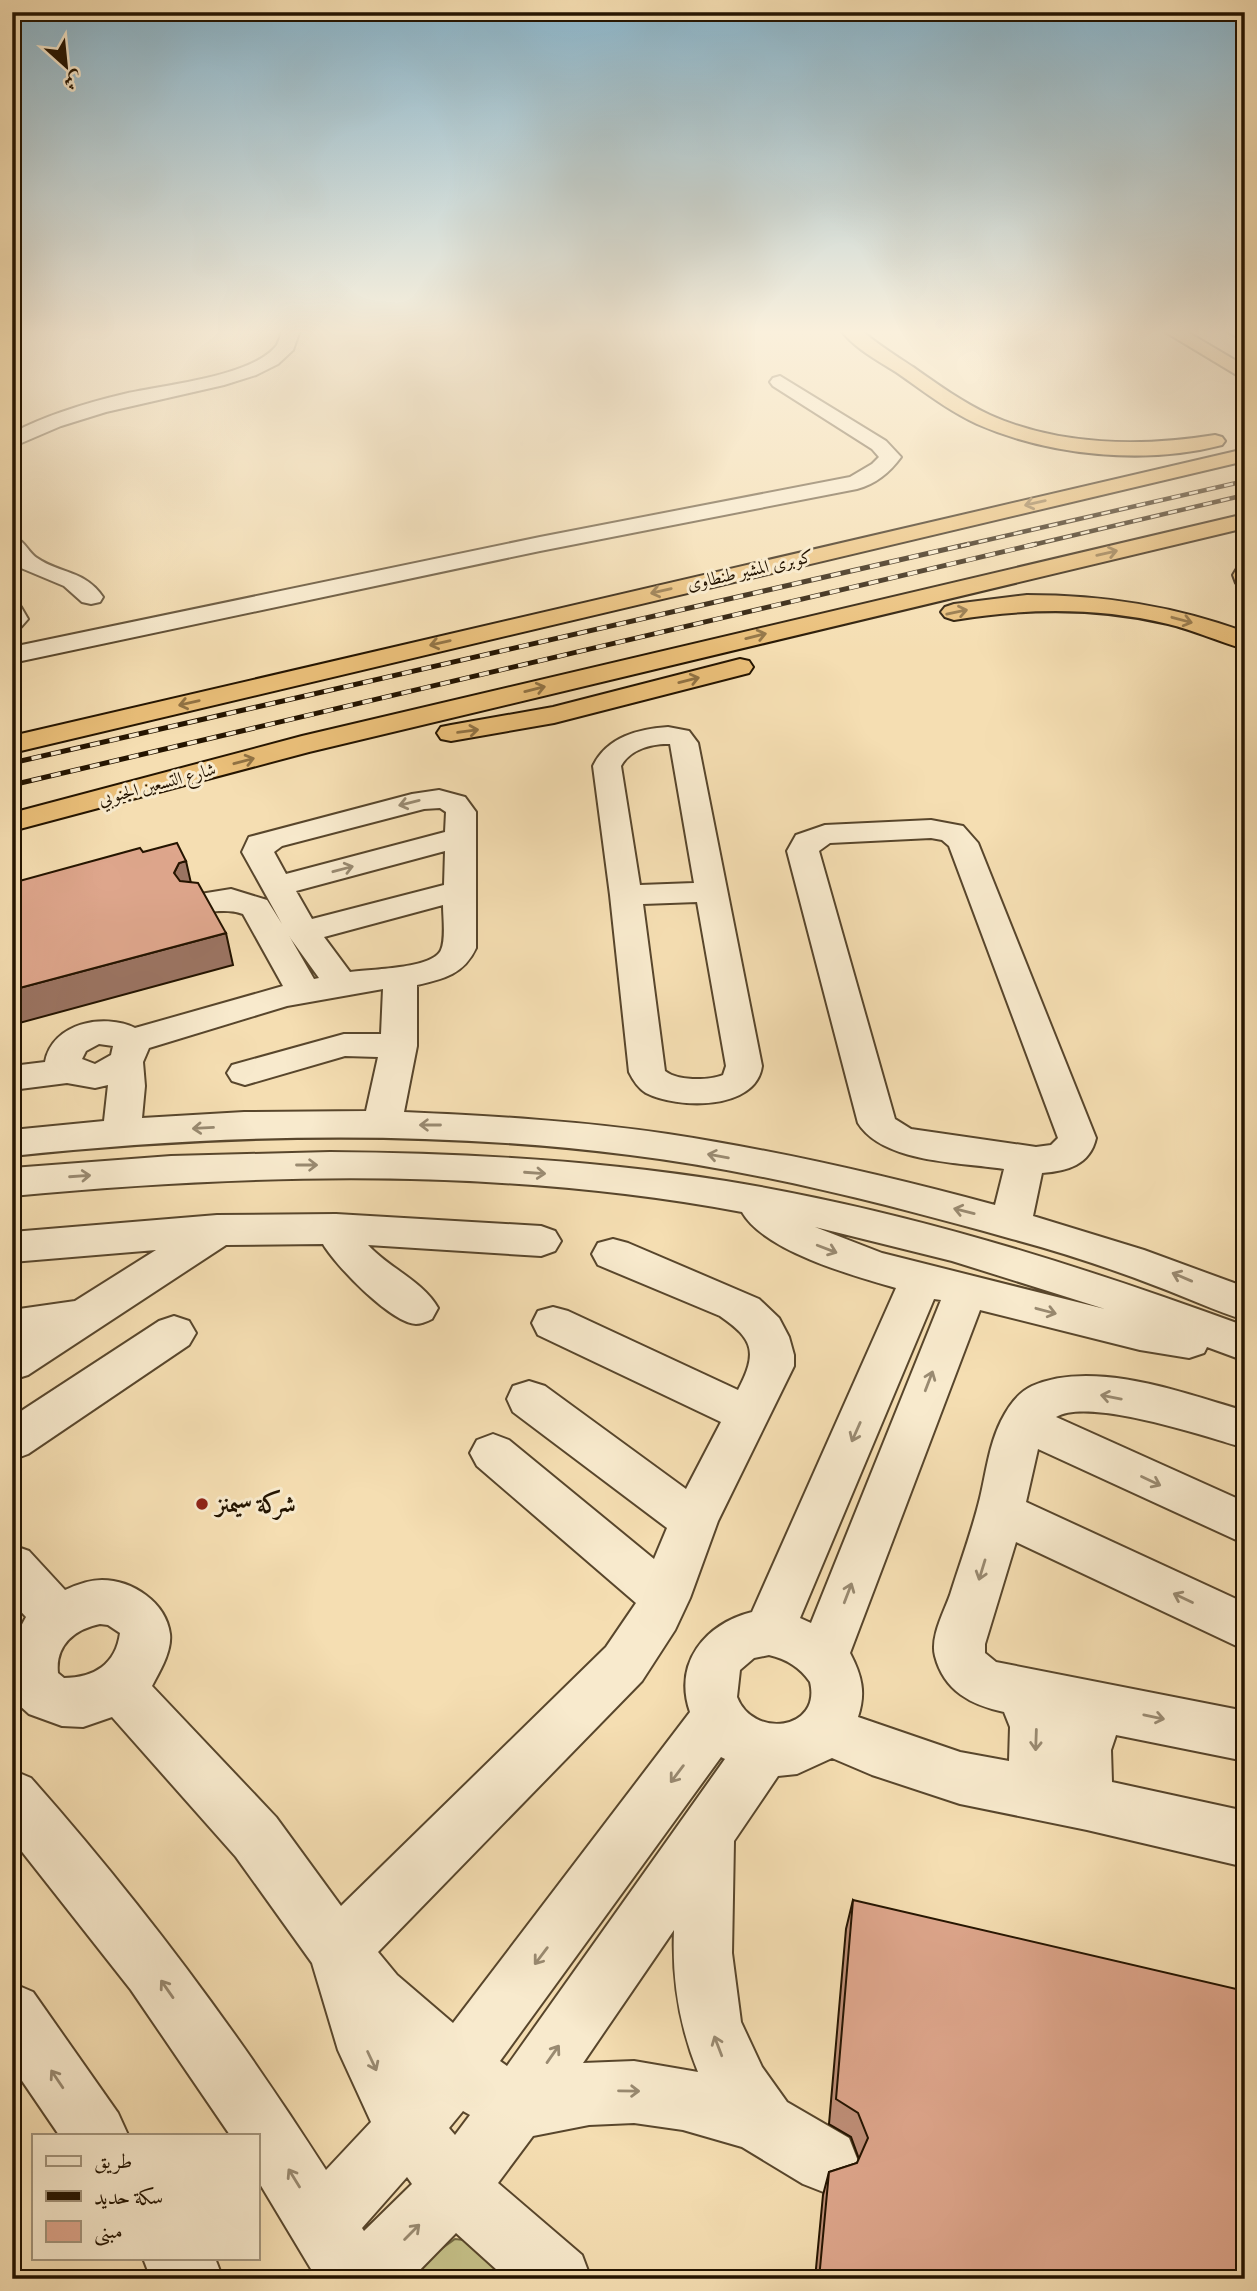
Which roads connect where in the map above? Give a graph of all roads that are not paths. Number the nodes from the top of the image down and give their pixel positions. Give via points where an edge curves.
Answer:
1 (866, 437) edge
2 (1046, 437) edge
3 (1235, 437) edge
4 (1245, 455) edge
5 (1245, 521) edge
6 (12, 544) edge
7 (91, 597) dead end
8 (12, 612) edge
9 (12, 622) edge
10 (1245, 641) edge
11 (15, 656) edge
12 (12, 745) edge
13 (302, 746) junction
14 (12, 822) edge
15 (459, 838) junction
16 (277, 886) junction
17 (458, 891) junction
18 (712, 892) junction
19 (626, 895) junction
20 (202, 908) edge
21 (303, 932) junction
22 (401, 976) junction
23 (341, 983) junction
24 (295, 995) junction
25 (399, 1046) junction
26 (129, 1052) junction
27 (78, 1073) junction
28 (245, 1073) dead end
29 (12, 1078) edge
30 (660, 1085) junction
31 (382, 1125) junction
32 (106, 1134) junction
33 (12, 1143) edge
34 (658, 1146) junction
35 (1026, 1159) junction
36 (12, 1182) edge
37 (753, 1182) junction
38 (1011, 1224) junction
39 (336, 1229) junction
40 (217, 1230) junction
41 (541, 1241) dead end
42 (12, 1247) edge
43 (612, 1254) dead end
44 (922, 1279) junction
45 (966, 1291) junction
46 (1245, 1304) edge
47 (416, 1308) dead end
48 (88, 1315) junction
49 (553, 1323) dead end
50 (12, 1326) edge
51 (174, 1333) dead end
52 (1245, 1345) edge
53 (12, 1363) edge
54 (529, 1399) dead end
55 (748, 1415) junction
56 (1023, 1422) junction
57 (1245, 1430) edge
58 (12, 1441) edge
59 (493, 1453) dead end
60 (1000, 1512) junction
61 (694, 1521) junction
62 (1245, 1524) edge
63 (12, 1566) edge
64 (665, 1598) junction
65 (57, 1617) junction
66 (1245, 1627) edge
67 (769, 1632) junction
68 (823, 1657) junction
69 (119, 1687) junction
70 (1022, 1691) junction
71 (1109, 1707) junction
72 (826, 1729) junction
73 (741, 1735) junction
74 (1245, 1736) edge
75 (12, 1797) edge
76 (1062, 1798) junction
77 (706, 1836) junction
78 (1245, 1839) edge
79 (338, 1950) junction
80 (12, 2013) edge
81 (458, 2068) junction
82 (514, 2110) junction
83 (765, 2125) junction
84 (410, 2127) junction
85 (95, 2134) edge
86 (826, 2161) dead end
87 (455, 2186) junction
88 (322, 2223) junction
89 (177, 2260) edge
90 (190, 2279) edge
91 (355, 2279) edge
92 (362, 2279) edge
93 (558, 2279) edge

1 - 11 street via 890,457 880,470 857,482
2 - 3 highway via 1125,447 1191,445
4 -> 12 highway, كوبرى المشير طنطاوى
13 -> 5 highway
6 - 7 street via 29,563 74,581
8 - 9 street
13 -> 10 highway via 432,736 528,720 991,606 1069,603 1124,608 1178,619
14 -> 13 highway, شارع التسعين الجنوبي
16 -> 15 street
15 -> 16 street via 459,806 434,799 271,839 260,844 258,852
15 - 17 street
16 - 21 street
17 - 21 street
17 - 22 street via 457,956 435,971
18 - 19 street
18 - 19 street via 684,743 680,737 668,735 625,746 608,762
18 - 30 street via 744,1076 735,1085 720,1089
19 - 30 street via 647,1072
20 - 24 street via 240,917
21 - 23 street
22 - 23 street
22 - 25 street
23 - 24 street
24 - 26 street
25 - 28 street via 344,1045
25 - 31 street
26 - 27 street via 123,1034 81,1037 63,1054 63,1063
26 - 32 street via 127,1086
27 - 29 street
27 - 32 street via 102,1093 99,1124
30 - 34 street
31 -> 32 street
34 -> 31 street via 444,1125
32 - 33 street
37 -> 34 street
35 - 35 street via 1061,1158 1070,1153 1077,1138 961,839 946,830 931,829 811,839 803,851 877,1123 902,1141
35 - 38 street
36 -> 37 street via 167,1169 365,1165 651,1184
38 -> 37 street via 883,1191
37 -> 44 street via 785,1228 820,1247
37 - 52 street via 907,1235 1117,1297
46 -> 38 street via 1168,1272
39 - 40 street
39 - 41 street
39 - 47 street via 355,1259
40 - 42 street
40 - 48 street
43 - 55 street via 735,1305 762,1326 770,1339 772,1366
44 - 45 street
44 -> 67 street
45 -> 52 street via 1108,1327
68 -> 45 street
48 - 50 street
48 - 53 street
49 - 55 street
51 - 58 street
54 - 61 street
55 - 61 street
57 -> 56 street via 1083,1393 1046,1400
56 - 60 street
56 -> 62 street
59 - 64 street
66 -> 60 street
60 -> 70 street via 959,1654 969,1673 980,1681
61 - 64 street
63 - 65 street
64 - 79 street via 624,1664
65 - 69 street via 100,1602 136,1615 144,1632 144,1650 136,1670
65 - 69 street via 38,1640 30,1665 34,1682 60,1702 100,1698
67 - 68 street via 808,1643
67 - 73 street via 738,1640 716,1660 708,1689
68 - 72 street via 838,1692
69 - 79 street via 256,1837
70 - 71 street
70 -> 76 street
71 -> 74 street
71 - 76 street via 1089,1724
72 - 73 street via 810,1743 788,1750
72 - 76 street via 960,1779
73 - 77 street
73 -> 81 street
88 -> 75 street via 250,2108 157,1975 68,1860
76 - 78 street
82 -> 77 street
83 -> 77 street via 729,2072 707,2008 702,1964
79 - 81 street via 376,1996
79 -> 84 street via 356,2025 388,2094
85 -> 80 street
81 - 82 street
81 - 84 street
82 -> 83 street via 577,2095 649,2091
82 - 87 street
83 - 86 street
84 - 87 street
84 - 88 street
92 -> 87 street
87 - 93 street
88 - 91 street
89 - 90 street

